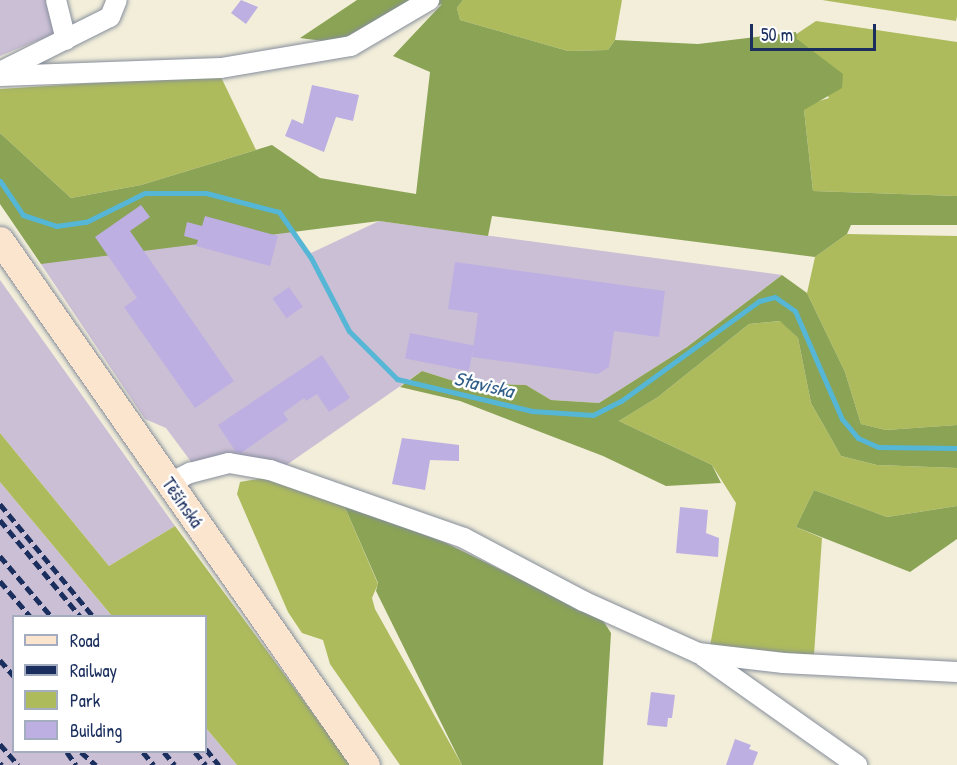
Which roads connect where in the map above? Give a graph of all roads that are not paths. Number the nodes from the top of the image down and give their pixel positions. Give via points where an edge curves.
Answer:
1 (56, 0) edge
2 (117, 0) edge
3 (429, 0) edge
4 (66, 40) junction
5 (0, 74) edge
6 (0, 240) edge
7 (168, 484) junction
8 (698, 653) junction
9 (957, 672) edge
10 (366, 765) edge
11 (857, 765) edge

1 - 4 street
2 - 4 street via 110,17
3 - 5 street via 351,46 341,48 221,68
4 - 5 street
6 - 7 main road, Těšínská
7 - 8 street via 190,473 229,463 270,470 464,538 583,601
7 - 10 main road, Těšínská
8 - 9 street via 783,663
8 - 11 street

